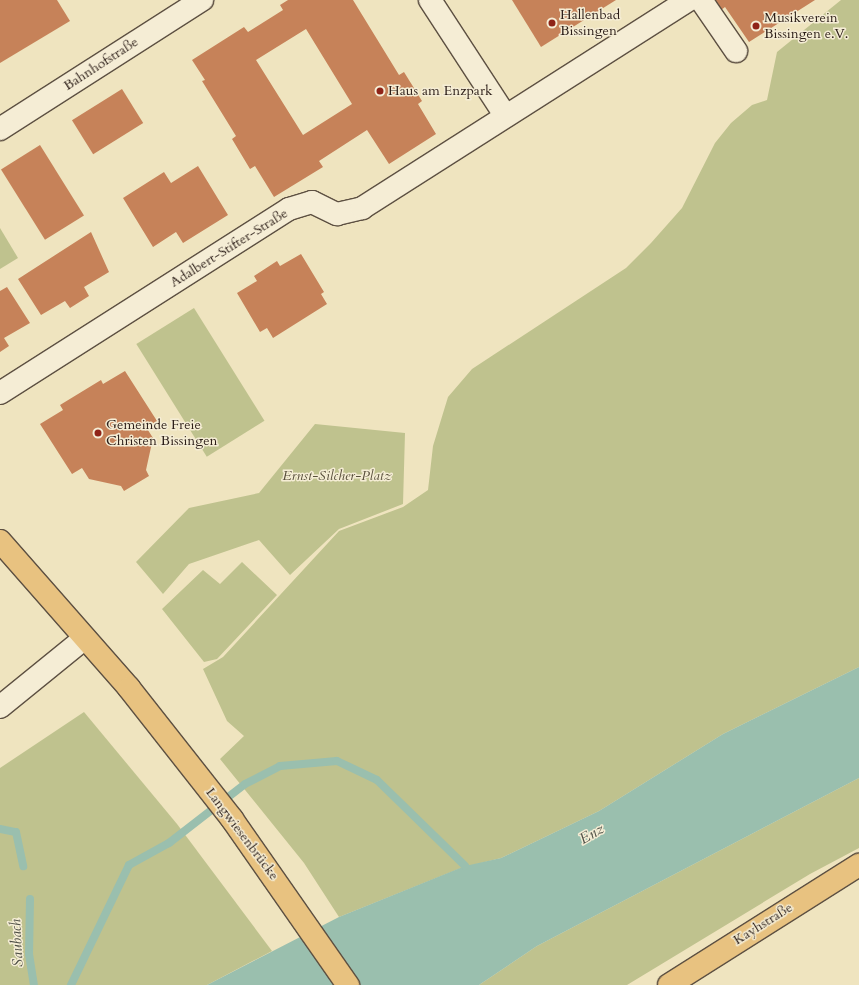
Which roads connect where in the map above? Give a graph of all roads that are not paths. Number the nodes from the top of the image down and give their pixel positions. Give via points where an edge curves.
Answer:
1 (202, 0) edge
2 (430, 0) edge
3 (688, 0) edge
4 (701, 0) edge
5 (736, 51) dead end
6 (505, 115) junction
7 (0, 129) edge
8 (0, 393) edge
9 (0, 541) edge
10 (85, 638) junction
11 (0, 707) edge
12 (859, 865) edge
13 (348, 985) edge
14 (668, 985) edge

1 - 7 street, Bahnhofstraße
2 - 6 street
3 - 6 street, Adalbert-Stifter-Straße
4 - 5 street
6 - 8 street, Adalbert-Stifter-Straße via 362,208 337,214 312,202 289,209
9 - 10 main road, Langwiesenbrücke
10 - 11 street
10 - 13 main road, Langwiesenbrücke via 129,688 232,819
12 - 14 main road, Kayhstraße

